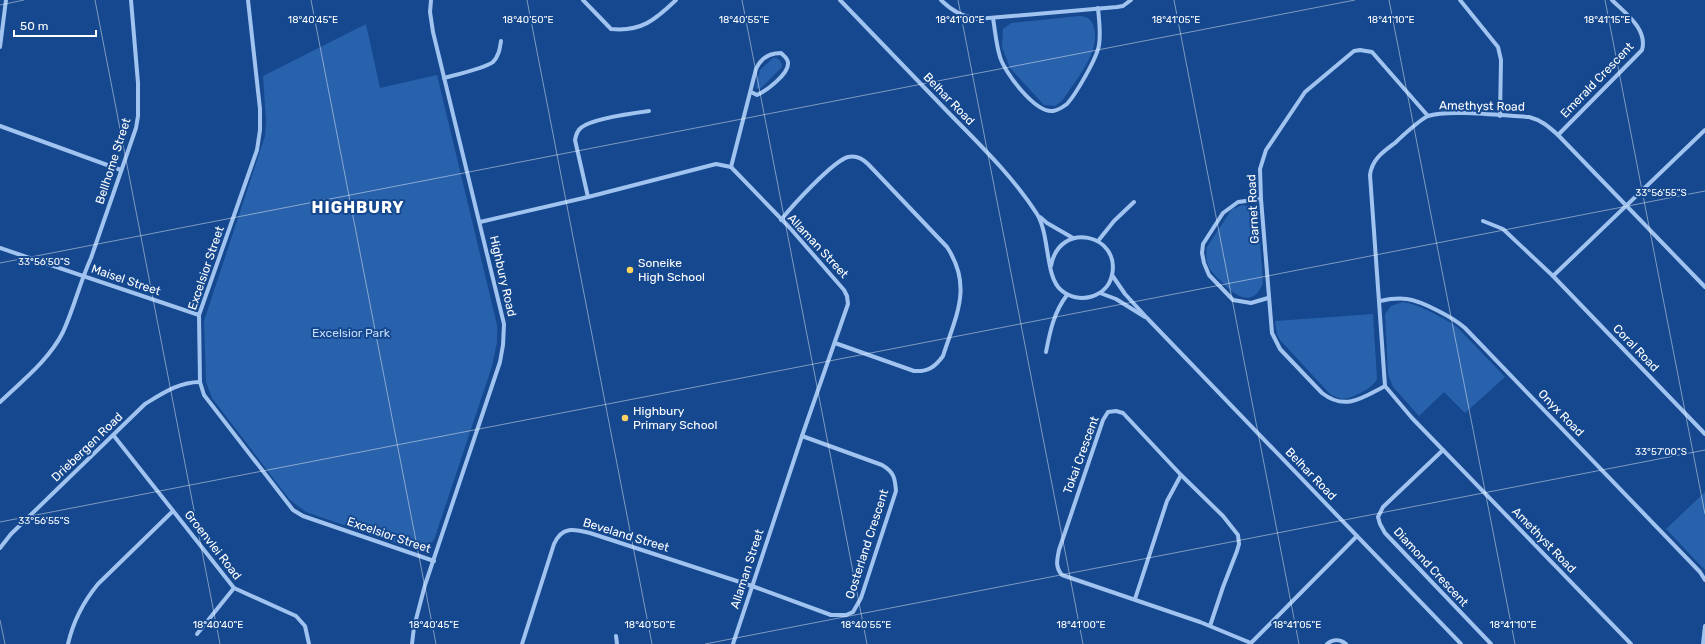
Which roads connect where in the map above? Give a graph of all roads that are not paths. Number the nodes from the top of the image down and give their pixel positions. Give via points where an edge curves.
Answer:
1 (6, 0) edge
2 (131, 0) edge
3 (248, 0) edge
4 (431, 0) edge
5 (583, 0) edge
6 (676, 0) edge
7 (840, 0) edge
8 (941, 0) edge
9 (1131, 0) edge
10 (1460, 0) edge
11 (1612, 0) edge
12 (1098, 8) junction
13 (993, 18) junction
14 (501, 41) dead end
15 (0, 46) edge
16 (444, 78) junction
17 (750, 92) junction
18 (649, 111) dead end
19 (1428, 116) junction
20 (1500, 116) junction
21 (0, 126) edge
22 (1705, 130) edge
23 (1558, 135) junction
24 (731, 167) junction
25 (121, 170) junction
26 (588, 197) junction
27 (1261, 199) junction
28 (1134, 202) dead end
29 (1626, 205) junction
30 (1038, 215) junction
31 (781, 220) junction
32 (1483, 221) dead end
33 (480, 222) junction
34 (1073, 238) junction
35 (1098, 241) junction
36 (0, 248) edge
37 (1051, 266) junction
38 (1112, 275) junction
39 (83, 276) junction
40 (1553, 276) junction
41 (1705, 287) edge
42 (1100, 293) junction
43 (1067, 294) junction
44 (1268, 298) junction
45 (1380, 301) junction
46 (199, 315) junction
47 (1147, 318) junction
48 (834, 343) junction
49 (1046, 352) dead end
50 (200, 382) junction
51 (1385, 386) junction
52 (1, 400) edge
53 (1705, 434) edge
54 (114, 436) junction
55 (802, 436) junction
56 (1443, 450) junction
57 (1181, 475) junction
58 (173, 511) junction
59 (1357, 536) junction
60 (0, 548) edge
61 (434, 560) junction
62 (1705, 580) edge
63 (752, 586) junction
64 (234, 588) junction
65 (1135, 599) junction
66 (1210, 626) junction
67 (1705, 626) edge
68 (197, 634) dead end
69 (616, 636) dead end
70 (1250, 643) edge
71 (68, 644) edge
72 (309, 644) edge
73 (412, 644) edge
74 (522, 644) edge
75 (617, 644) edge
76 (733, 644) edge
77 (1327, 644) edge
78 (1346, 644) edge
79 (1461, 644) edge
80 (1491, 644) edge
81 (1631, 644) edge
82 (1703, 644) edge

1 - 15 street
2 - 25 street, Bellhome Street via 138,116
3 - 46 street, Excelsior Street via 260,109 257,150
4 - 16 street, Highbury Road via 433,32
5 - 6 street via 611,29 623,30 648,24
7 - 30 street, Belhar Road via 1003,169
8 - 13 street via 952,11 964,16 977,19
9 - 12 street via 1123,6
10 - 20 street via 1498,47 1501,60
11 - 23 street, Emerald Crescent via 1639,28 1643,41 1642,50
12 - 13 street
12 - 13 street via 1100,37 1096,57 1067,103 1059,110 1053,111 1037,106 1009,74 1000,56
14 - 16 street via 497,57 488,65
16 - 33 street, Highbury Road
17 - 17 street via 757,95 765,91 786,72 789,64 787,58 781,53 774,53 759,62
17 - 24 street
18 - 26 street via 592,123 576,133 575,140
19 - 20 street, Amethyst Road via 1447,113
19 - 27 street, Garnet Road via 1372,52 1354,52 1305,92 1266,150 1260,169
19 - 45 street, Amethyst Road via 1381,154 1372,165
20 - 23 street, Amethyst Road via 1536,119
21 - 25 street
22 - 29 street
23 - 29 street, Amethyst Road
24 - 26 street via 716,164
24 - 31 street, Allaman Street
25 - 39 street, Bellhome Street
26 - 33 street
27 - 44 street, Garnet Road
27 - 44 street via 1238,202 1223,213 1203,244 1202,253 1210,275 1233,300 1251,303
28 - 35 street
29 - 40 street
29 - 41 street, Amethyst Road
30 - 34 street, Belhar Road
30 - 37 street, Belhar Road via 1045,234
31 - 48 street, Allaman Street via 841,284 847,296 848,304
31 - 48 street via 797,201 841,160 853,156 864,160 954,257 961,296 943,356 937,364 930,369 914,371
32 - 40 street, Coral Road via 1503,228
33 - 61 street, Highbury Road via 504,324 503,345 494,383
34 - 35 street via 1086,237
34 - 37 street via 1056,250
35 - 38 street via 1108,250
36 - 39 street, Maisel Street
37 - 43 street via 1055,283
38 - 42 street
38 - 47 street, Belhar Road
39 - 46 street, Maisel Street
39 - 52 street, Bellhome Street via 65,327 50,352
40 - 53 street, Coral Road
42 - 43 street via 1084,298
42 - 47 street, Belhar Road
43 - 49 street via 1052,322
44 - 51 street, Garnet Road via 1272,333 1277,344 1329,398 1348,402 1360,399
45 - 51 street, Amethyst Road
45 - 62 street, Onyx Road via 1401,298 1411,300 1456,320
46 - 50 street, Excelsior Street
47 - 59 street, Belhar Road
48 - 55 street, Allaman Street
50 - 54 street, Driebergen Road via 188,382 166,391 145,404
50 - 61 street, Excelsior Street via 204,395 212,407 292,510 303,516
51 - 56 street, Amethyst Road
54 - 58 street, Groenvlei Road
54 - 60 street, Driebergen Road via 33,512
55 - 63 street, Allaman Street
55 - 63 street, Oosterland Crescent via 882,465 894,475 896,491 861,598 853,612 838,616
56 - 80 street, Diamond Crescent via 1382,506 1378,517 1395,545
56 - 81 street, Amethyst Road
57 - 65 street via 1167,501
57 - 65 street, Tokai Crescent via 1123,412 1108,412 1105,415 1056,563 1062,575
57 - 66 street, Tokai Crescent via 1223,516 1239,538 1238,551
58 - 64 street, Groenvlei Road
58 - 71 street, Groenvlei Road via 98,584 82,608
59 - 70 street
59 - 79 street, Belhar Road
61 - 73 street, Highbury Road via 419,606
63 - 74 street, Beveland Street via 590,533 570,530 558,536 554,544
63 - 76 street, Allaman Street
64 - 68 street
64 - 72 street, Groenvlei Road via 296,616 306,626
65 - 66 street, Tokai Crescent
66 - 70 street, Tokai Crescent
67 - 82 street
69 - 75 street
77 - 78 street via 1336,640

